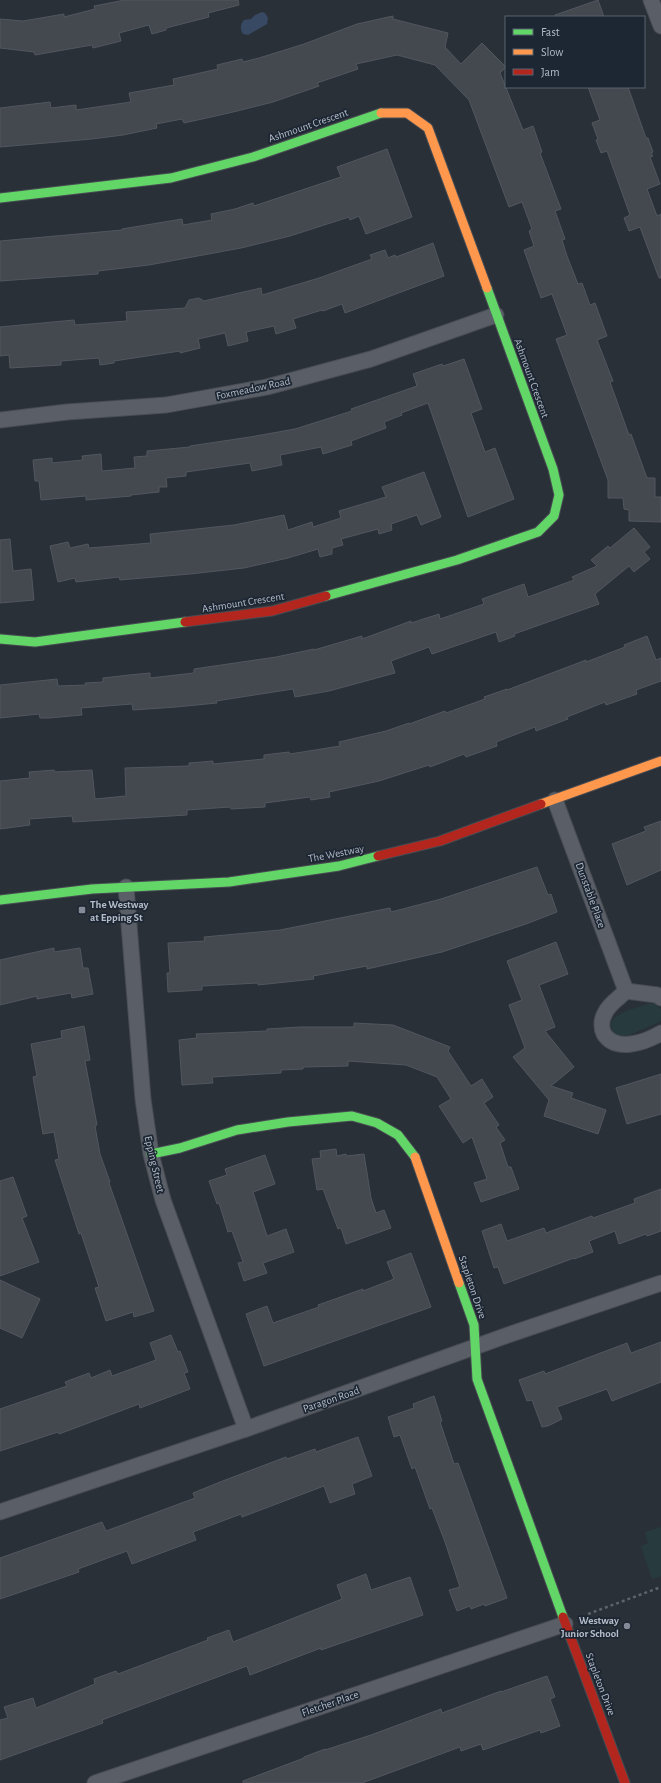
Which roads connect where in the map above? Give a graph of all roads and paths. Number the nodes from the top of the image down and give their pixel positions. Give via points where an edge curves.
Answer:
1 (651, 0) edge
2 (661, 26) edge
3 (0, 198) edge
4 (496, 315) junction
5 (0, 420) edge
6 (0, 639) edge
7 (661, 761) edge
8 (555, 800) junction
9 (126, 887) junction
10 (0, 900) edge
11 (626, 991) junction
12 (661, 998) edge
13 (661, 1033) edge
14 (152, 1154) junction
15 (661, 1284) edge
16 (475, 1348) junction
17 (246, 1429) junction
18 (0, 1512) edge
19 (661, 1587) edge
20 (588, 1614) dead end
21 (565, 1624) junction
22 (95, 1783) edge
23 (625, 1783) edge

1 - 2 street
3 - 4 street, Ashmount Crescent via 171,178 252,157 382,112 407,112 428,128
4 - 5 street, Foxmeadow Road via 371,359 267,387 166,405 66,412
4 - 6 street, Ashmount Crescent via 553,469 559,495 554,516 538,532 457,560 272,611 35,642
7 - 8 street, The Westway
8 - 9 street, The Westway via 440,841 339,866 229,882
8 - 11 street, Dunstable Place
9 - 10 street, The Westway via 65,891
9 - 14 street, Epping Street via 143,1099
11 - 12 street via 657,995
11 - 13 street via 605,1012 602,1030 607,1038 621,1044 631,1044
14 - 16 street, Stapleton Drive via 236,1130 352,1116 377,1123 398,1135 414,1155 474,1325
14 - 17 street, Epping Street via 163,1200
15 - 16 street, Paragon Road
16 - 17 street, Paragon Road
16 - 21 street, Stapleton Drive via 477,1379
17 - 18 street, Paragon Road
19 - 20 path
21 - 22 street, Fletcher Place
21 - 23 street, Stapleton Drive

